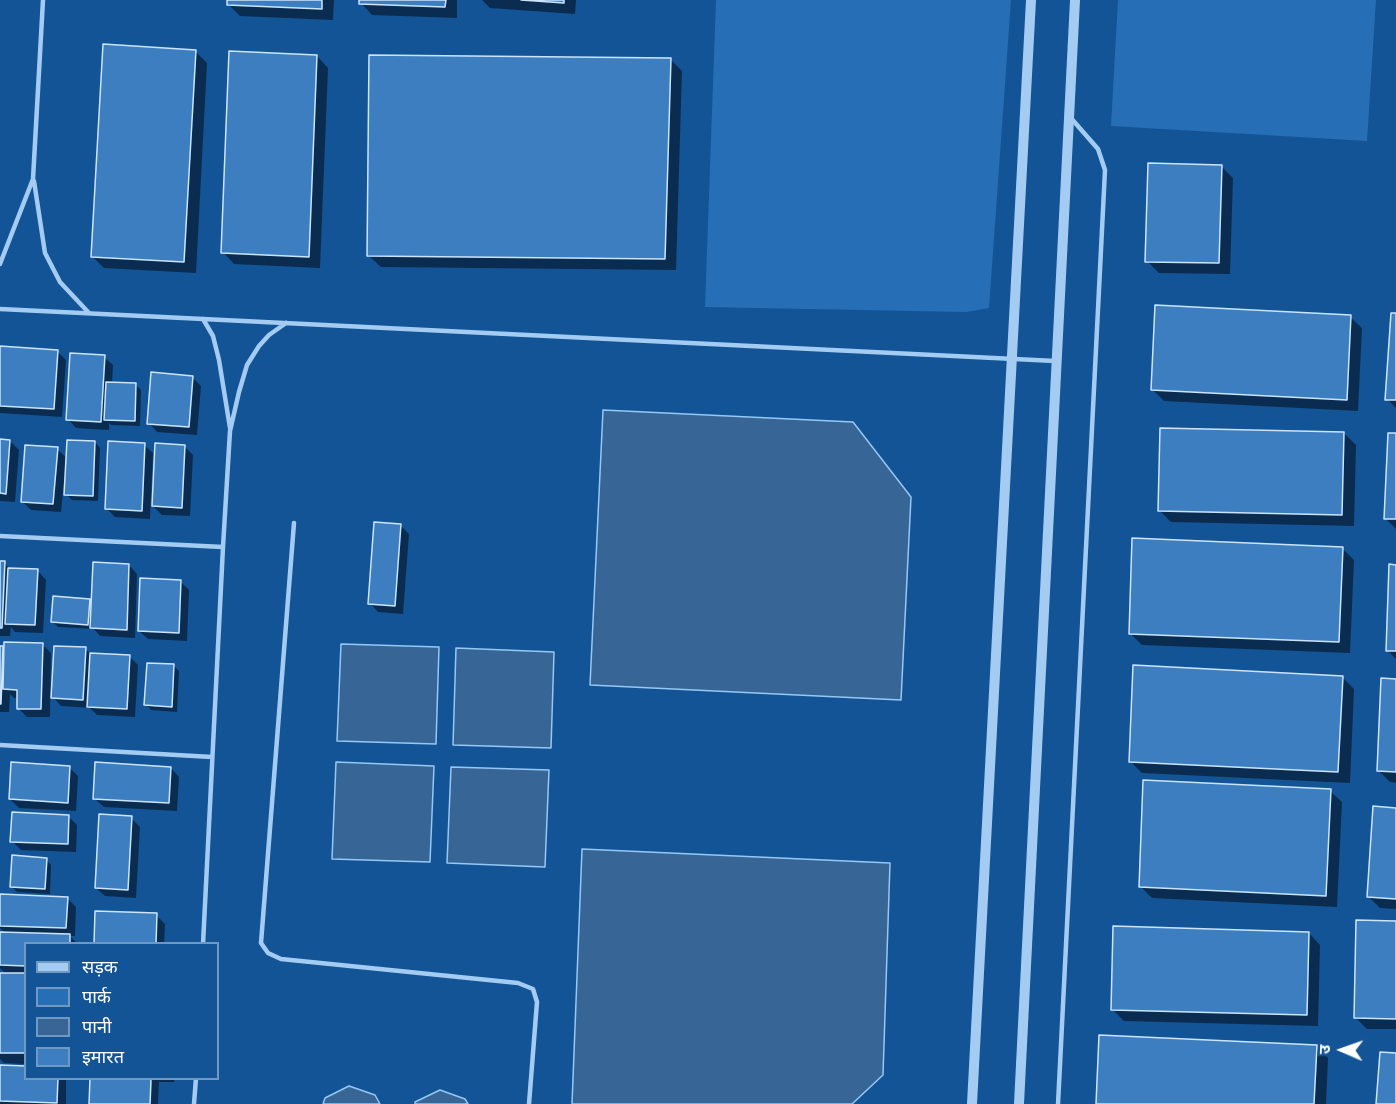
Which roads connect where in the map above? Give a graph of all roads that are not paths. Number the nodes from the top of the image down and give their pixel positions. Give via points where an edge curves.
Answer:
1 (43, 0) edge
2 (1031, 0) edge
3 (1075, 0) edge
4 (1069, 115) junction
5 (33, 179) junction
6 (0, 264) edge
7 (0, 309) edge
8 (90, 314) junction
9 (203, 319) junction
10 (286, 323) junction
11 (1012, 359) junction
12 (1056, 361) junction
13 (230, 431) junction
14 (294, 523) dead end
15 (0, 536) edge
16 (223, 547) junction
17 (0, 745) edge
18 (212, 757) junction
19 (203, 942) edge
20 (196, 1080) edge
21 (970, 1102) edge
22 (194, 1104) edge
23 (529, 1104) edge
24 (1019, 1104) edge
25 (1058, 1104) edge

1 - 5 lane
2 - 11 street
3 - 4 street
4 - 12 street
4 - 25 lane via 1098,149 1105,170
5 - 6 lane
5 - 8 lane via 45,253 60,282
7 - 8 lane
8 - 9 lane
9 - 10 lane
9 - 13 lane via 217,352
10 - 11 lane
10 - 13 lane via 269,335 247,365
11 - 12 lane
11 - 21 street
12 - 24 street
13 - 16 lane
14 - 23 lane via 261,943 268,953 281,959 518,983 533,989 537,1002
15 - 16 lane
16 - 18 lane
17 - 18 lane
18 - 19 lane
20 - 22 lane

